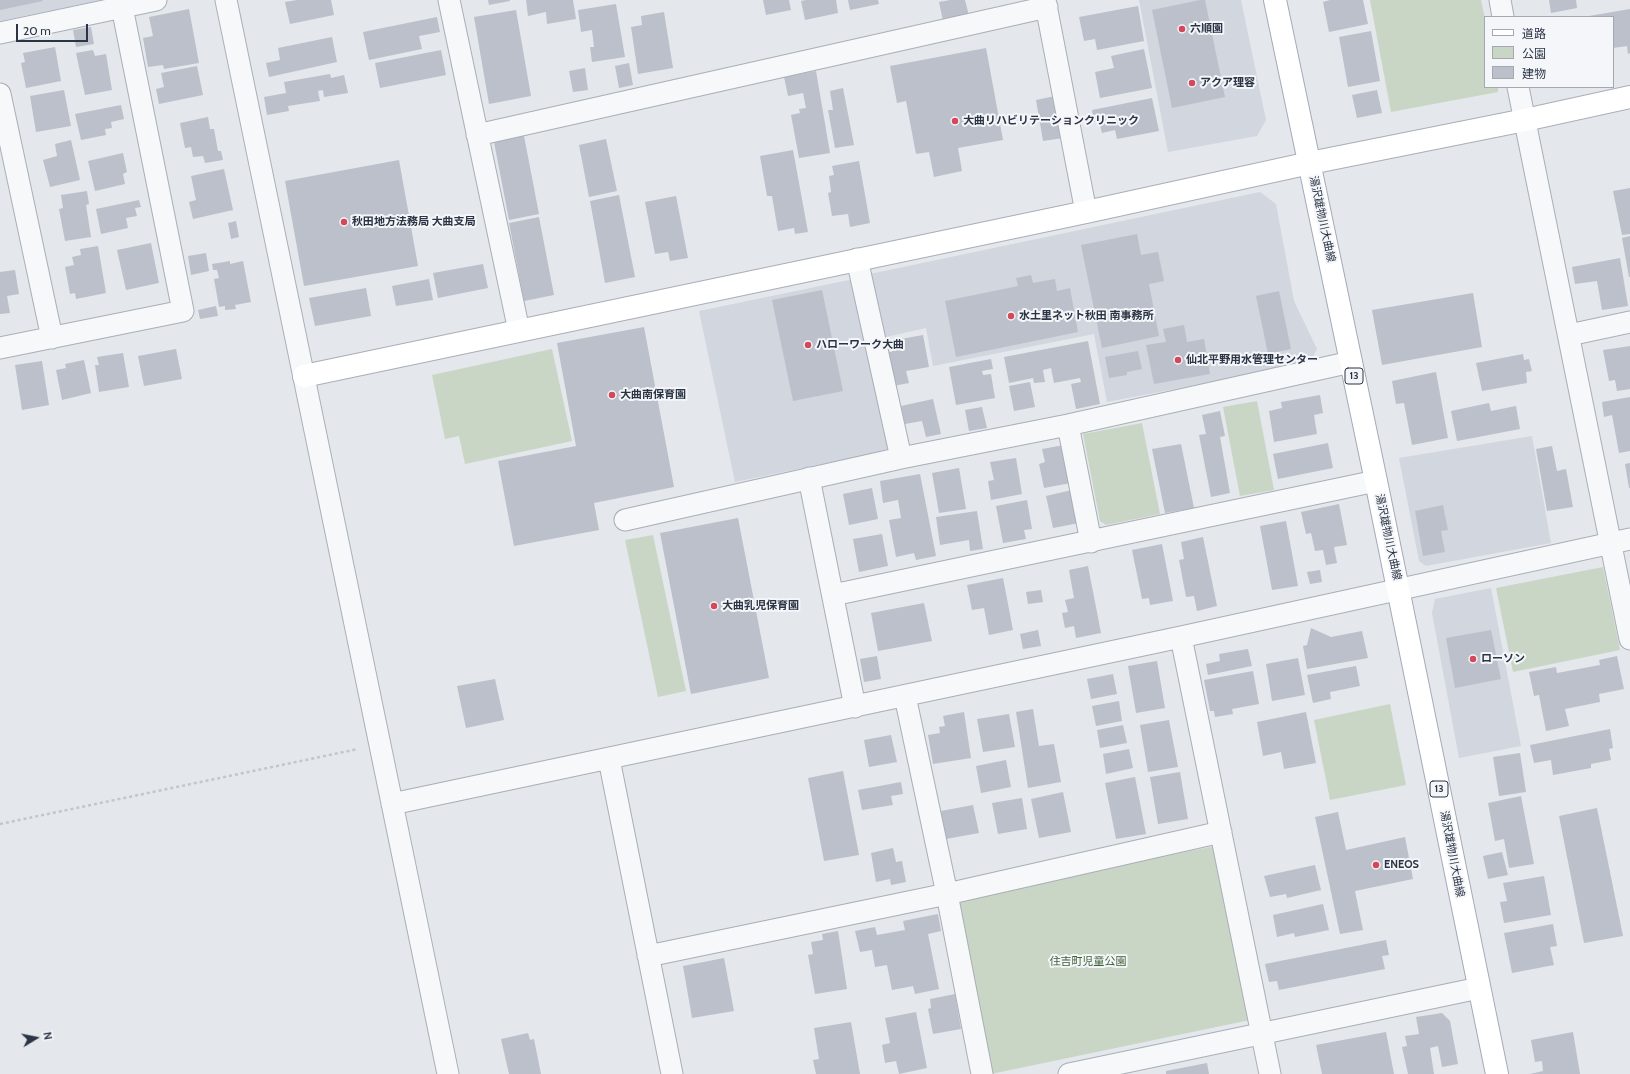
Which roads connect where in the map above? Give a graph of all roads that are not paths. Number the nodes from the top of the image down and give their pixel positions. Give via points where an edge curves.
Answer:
1 (156, 0) edge
2 (226, 0) edge
3 (449, 0) edge
4 (1275, 0) edge
5 (1500, 0) edge
6 (1046, 3) edge
7 (122, 7) junction
8 (1503, 16) edge
9 (0, 33) edge
10 (1518, 88) edge
11 (0, 94) edge
12 (1630, 97) edge
13 (1525, 120) junction
14 (477, 135) junction
15 (1310, 162) junction
16 (1086, 212) junction
17 (857, 259) junction
18 (1630, 322) edge
19 (519, 331) junction
20 (1569, 335) junction
21 (52, 338) junction
22 (0, 348) edge
23 (1352, 362) junction
24 (304, 376) junction
25 (1068, 425) junction
26 (901, 458) junction
27 (809, 478) junction
28 (1376, 481) junction
29 (625, 520) dead end
30 (1620, 541) edge
31 (1091, 542) junction
32 (1398, 590) junction
33 (833, 595) junction
34 (1181, 637) junction
35 (1630, 639) edge
36 (905, 696) junction
37 (855, 706) junction
38 (609, 759) junction
39 (392, 804) junction
40 (1221, 832) junction
41 (947, 894) junction
42 (648, 956) junction
43 (1479, 988) junction
44 (1262, 1035) junction
45 (448, 1074) edge
46 (672, 1074) edge
47 (982, 1074) edge
48 (1069, 1074) edge
49 (1270, 1074) edge
50 (1497, 1074) edge

1 - 7 street
2 - 24 street
3 - 14 street
4 - 15 street, 湯沢雄物川大曲線 / 13
5 - 8 street
6 - 14 street
6 - 16 street
7 - 9 street
7 - 21 street via 183,311
10 - 13 street
11 - 21 street
12 - 13 street
13 - 15 street
13 - 20 street
14 - 19 street
15 - 16 street
15 - 23 street, 湯沢雄物川大曲線 / 13
16 - 17 street
17 - 19 street
17 - 26 street
18 - 20 street
19 - 24 street
20 - 30 street
21 - 22 street
23 - 25 street
23 - 28 street, 湯沢雄物川大曲線 / 13
24 - 39 street
25 - 26 street
25 - 31 street
26 - 27 street
27 - 29 street
27 - 33 street
28 - 31 street
28 - 32 street, 湯沢雄物川大曲線 / 13
30 - 32 street
30 - 35 street
31 - 33 street
32 - 34 street
32 - 43 street, 湯沢雄物川大曲線 / 13
33 - 37 street
34 - 36 street
34 - 40 street
36 - 37 street
36 - 41 street
37 - 38 street
38 - 39 street
38 - 42 street
39 - 45 street
40 - 41 street
40 - 44 street
41 - 42 street
41 - 47 street
42 - 46 street
43 - 44 street
43 - 50 street, 湯沢雄物川大曲線 / 13
44 - 48 street
44 - 49 street

